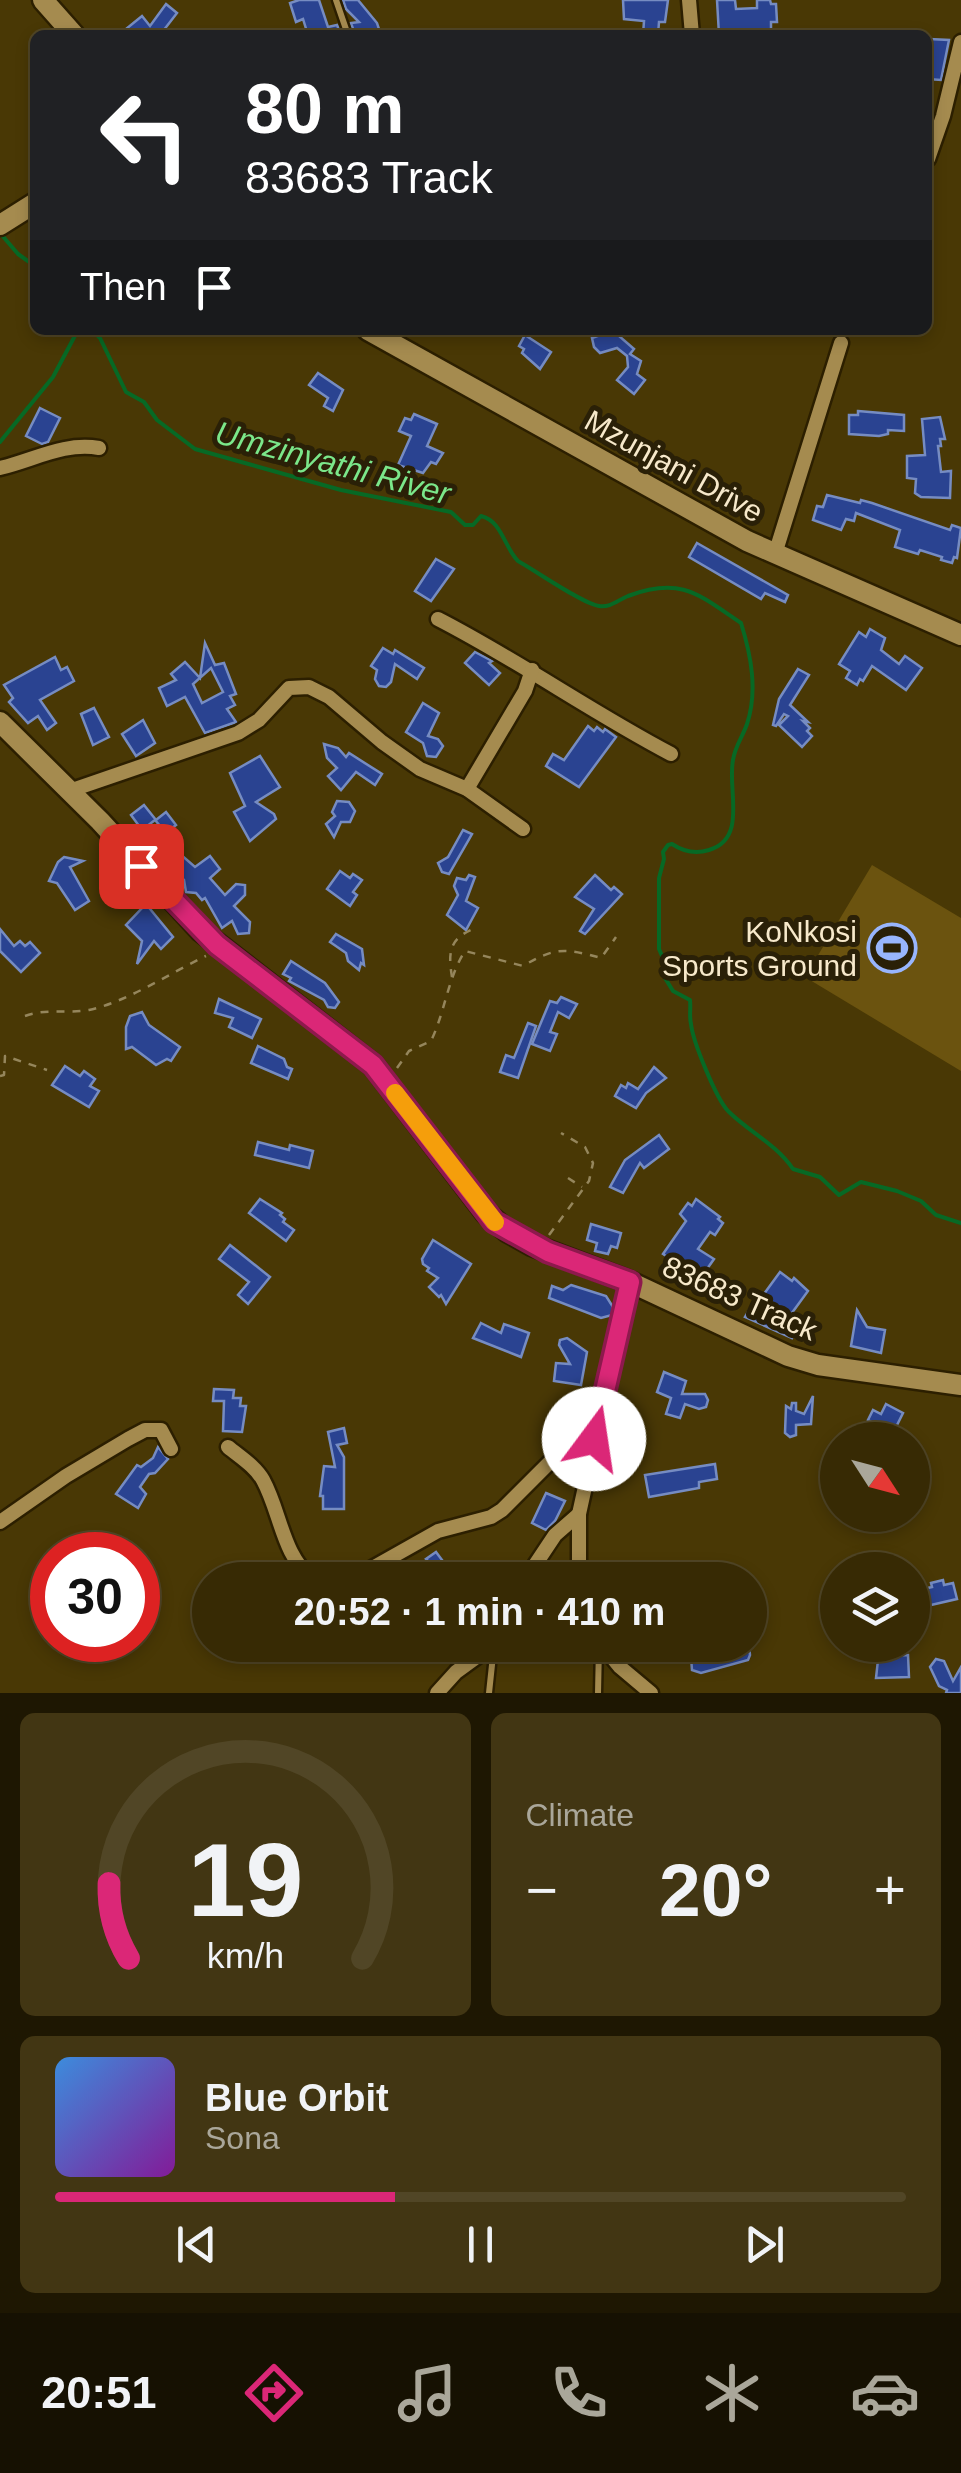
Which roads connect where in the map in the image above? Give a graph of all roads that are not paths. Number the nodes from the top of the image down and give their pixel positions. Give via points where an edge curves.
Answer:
1 (43, 0) edge
2 (336, 0) edge
3 (689, 0) edge
4 (70, 30) edge
5 (346, 30) edge
6 (692, 30) edge
7 (961, 42) edge
8 (932, 148) edge
9 (30, 205) edge
10 (0, 225) edge
11 (379, 335) edge
12 (840, 342) dead end
13 (99, 448) dead end
14 (0, 468) edge
15 (775, 554) junction
16 (438, 619) dead end
17 (961, 635) edge
18 (532, 670) junction
19 (0, 722) edge
20 (671, 754) dead end
21 (467, 789) junction
22 (69, 790) junction
23 (523, 829) dead end
24 (630, 1282) junction
25 (961, 1384) edge
26 (594, 1439) junction
27 (228, 1447) dead end
28 (171, 1449) dead end
29 (578, 1514) junction
30 (0, 1522) edge
31 (298, 1562) edge
32 (384, 1562) edge
33 (537, 1562) edge
34 (579, 1562) edge
35 (470, 1662) edge
36 (492, 1662) edge
37 (599, 1662) edge
38 (615, 1662) edge
39 (437, 1693) edge
40 (489, 1693) edge
41 (598, 1693) edge
42 (652, 1693) edge

1 - 4 street
2 - 5 lane
3 - 6 street
7 - 8 street
9 - 10 street
11 - 15 street, Mzunjani Drive
12 - 15 street
13 - 14 street via 64,448
15 - 17 street, Mzunjani Drive
16 - 18 street
18 - 20 street
18 - 21 street
19 - 22 street, 83683 Track
21 - 22 street via 420,769 329,697 298,686 238,733
21 - 23 street
22 - 24 street, 83683 Track via 221,948 353,1047 486,1213 539,1248
24 - 25 street, 83683 Track via 804,1362
24 - 26 street
26 - 29 street
26 - 32 street via 555,1456 491,1517 438,1532
27 - 31 street via 263,1481
28 - 30 street via 161,1430 145,1430
29 - 33 street
29 - 34 street
35 - 39 street
36 - 40 lane
37 - 41 lane
38 - 42 street

